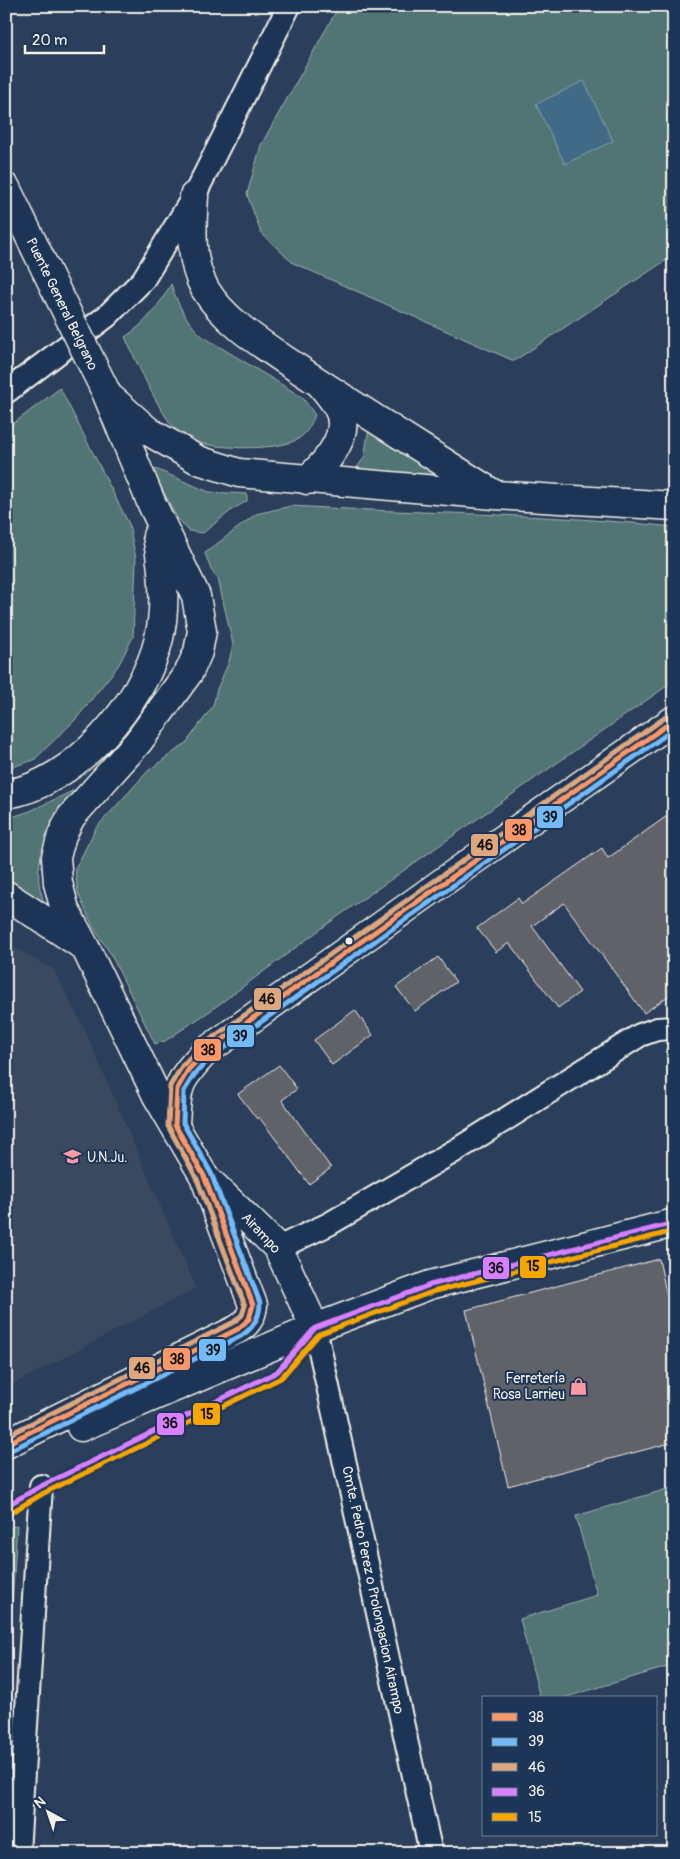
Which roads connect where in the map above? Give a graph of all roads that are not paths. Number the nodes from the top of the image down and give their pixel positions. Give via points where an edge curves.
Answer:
1 (289, 6) edge
2 (6, 188) edge
3 (194, 196) junction
4 (321, 384) junction
5 (6, 392) edge
6 (106, 392) junction
7 (307, 480) junction
8 (496, 495) junction
9 (151, 502) junction
10 (674, 506) edge
11 (674, 720) edge
12 (6, 794) edge
13 (6, 895) edge
14 (85, 947) junction
15 (674, 1028) edge
16 (175, 1125) junction
17 (204, 1176) junction
18 (674, 1223) edge
19 (278, 1248) junction
20 (315, 1328) junction
21 (6, 1444) edge
22 (6, 1464) edge
23 (41, 1486) dead end
24 (18, 1853) edge
25 (431, 1853) edge

1 - 3 street
2 - 6 main road, Puente General Belgrano, bridge
3 - 4 main road via 192,243 198,272 216,305 246,331
3 - 5 street via 143,280 107,316
4 - 7 main road via 338,407 340,436 327,462
4 - 8 main road
6 - 7 main road via 148,431 198,460 239,473
6 - 9 main road, Puente General Belgrano
7 - 8 main road
8 - 10 main road
9 - 12 main road via 164,571 159,638 141,685 83,756 46,782
9 - 14 main road, Airampo via 196,596 202,632 189,672 138,742 71,817 62,835 56,857 58,883 65,910
11 - 16 main road via 205,1052 188,1070 177,1089
13 - 14 main road
14 - 16 main road, Airampo via 156,1096
15 - 19 street via 640,1035 458,1150 329,1224
16 - 17 main road, Airampo
17 - 19 main road, Airampo
17 - 21 main road, Airampo via 253,1305 252,1315 245,1324
18 - 20 main road via 430,1285
19 - 20 main road, Airampo
20 - 22 main road via 47,1441
20 - 25 street, Cmte. Pedro Perez o Prolongacion Airampo
23 - 24 street

